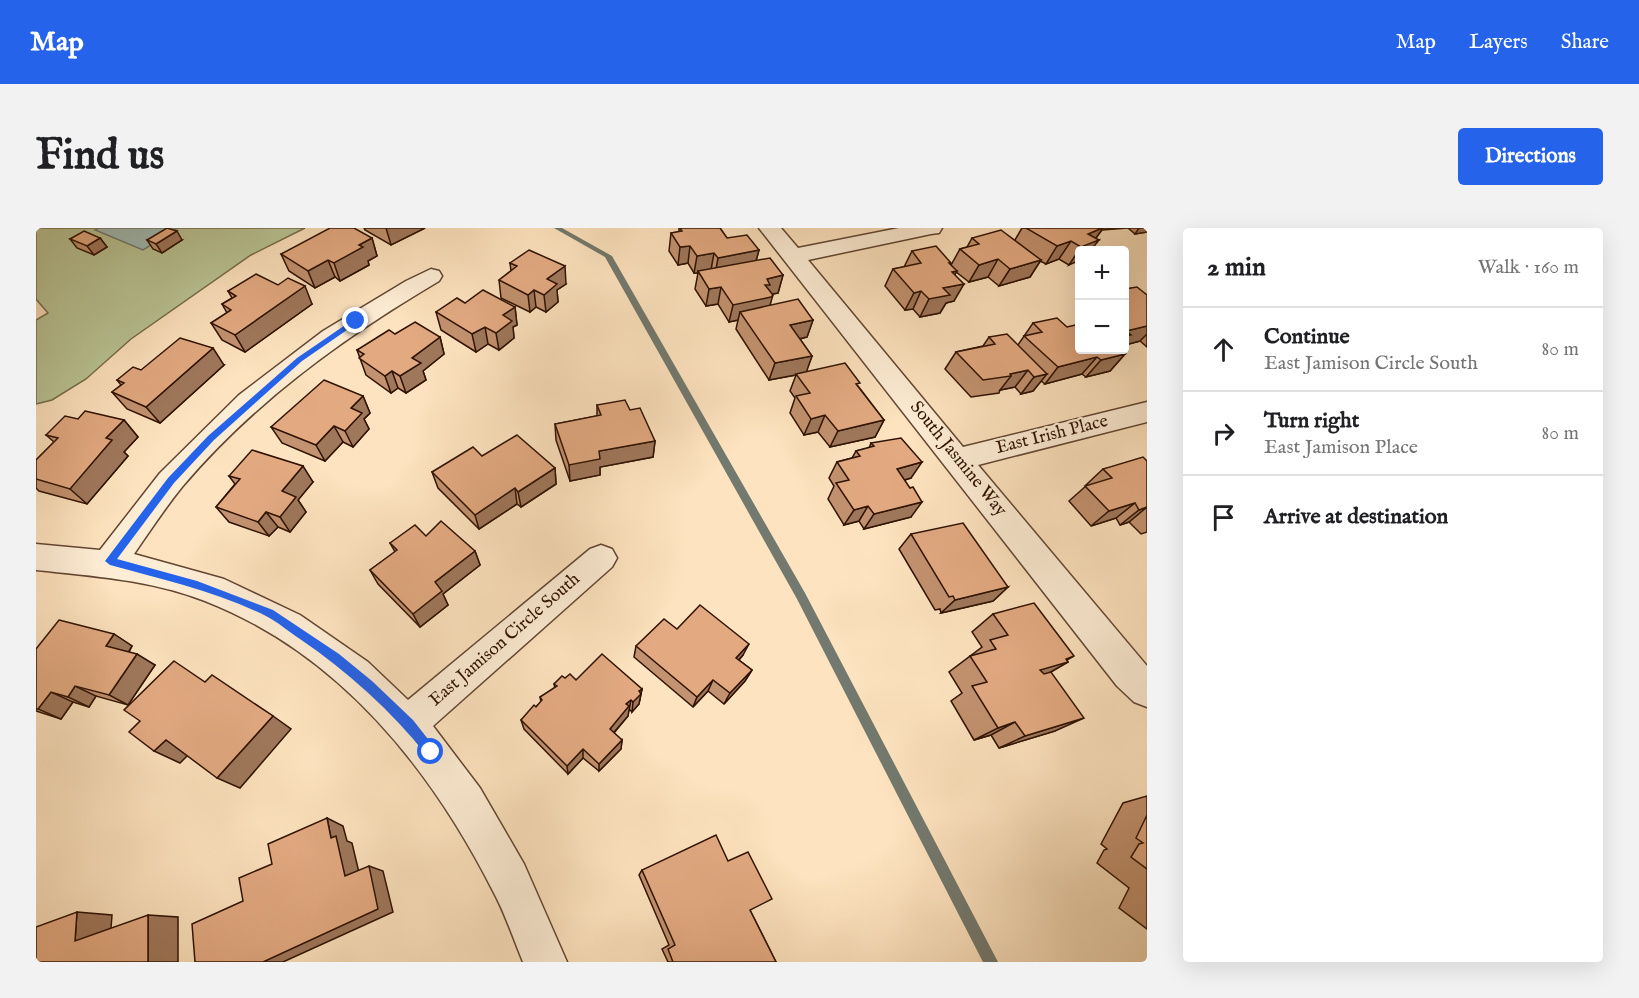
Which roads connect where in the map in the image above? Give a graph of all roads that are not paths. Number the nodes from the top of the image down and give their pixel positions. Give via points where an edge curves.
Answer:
1 (770, 228) edge
2 (931, 228) edge
3 (793, 256) junction
4 (431, 276) dead end
5 (1147, 412) edge
6 (958, 459) junction
7 (36, 556) edge
8 (601, 558) dead end
9 (110, 561) junction
10 (1147, 690) edge
11 (409, 723) junction
12 (536, 958) edge

1 - 3 street, South Jasmine Way
2 - 3 street
3 - 6 street, South Jasmine Way
4 - 9 street via 299,360 255,397 171,481
5 - 6 street, East Irish Place
6 - 10 street, South Jasmine Way via 1130,674
7 - 9 street
8 - 11 street, East Jamison Circle South
9 - 11 street via 197,585 269,613 335,657
11 - 12 street via 484,827 507,873

